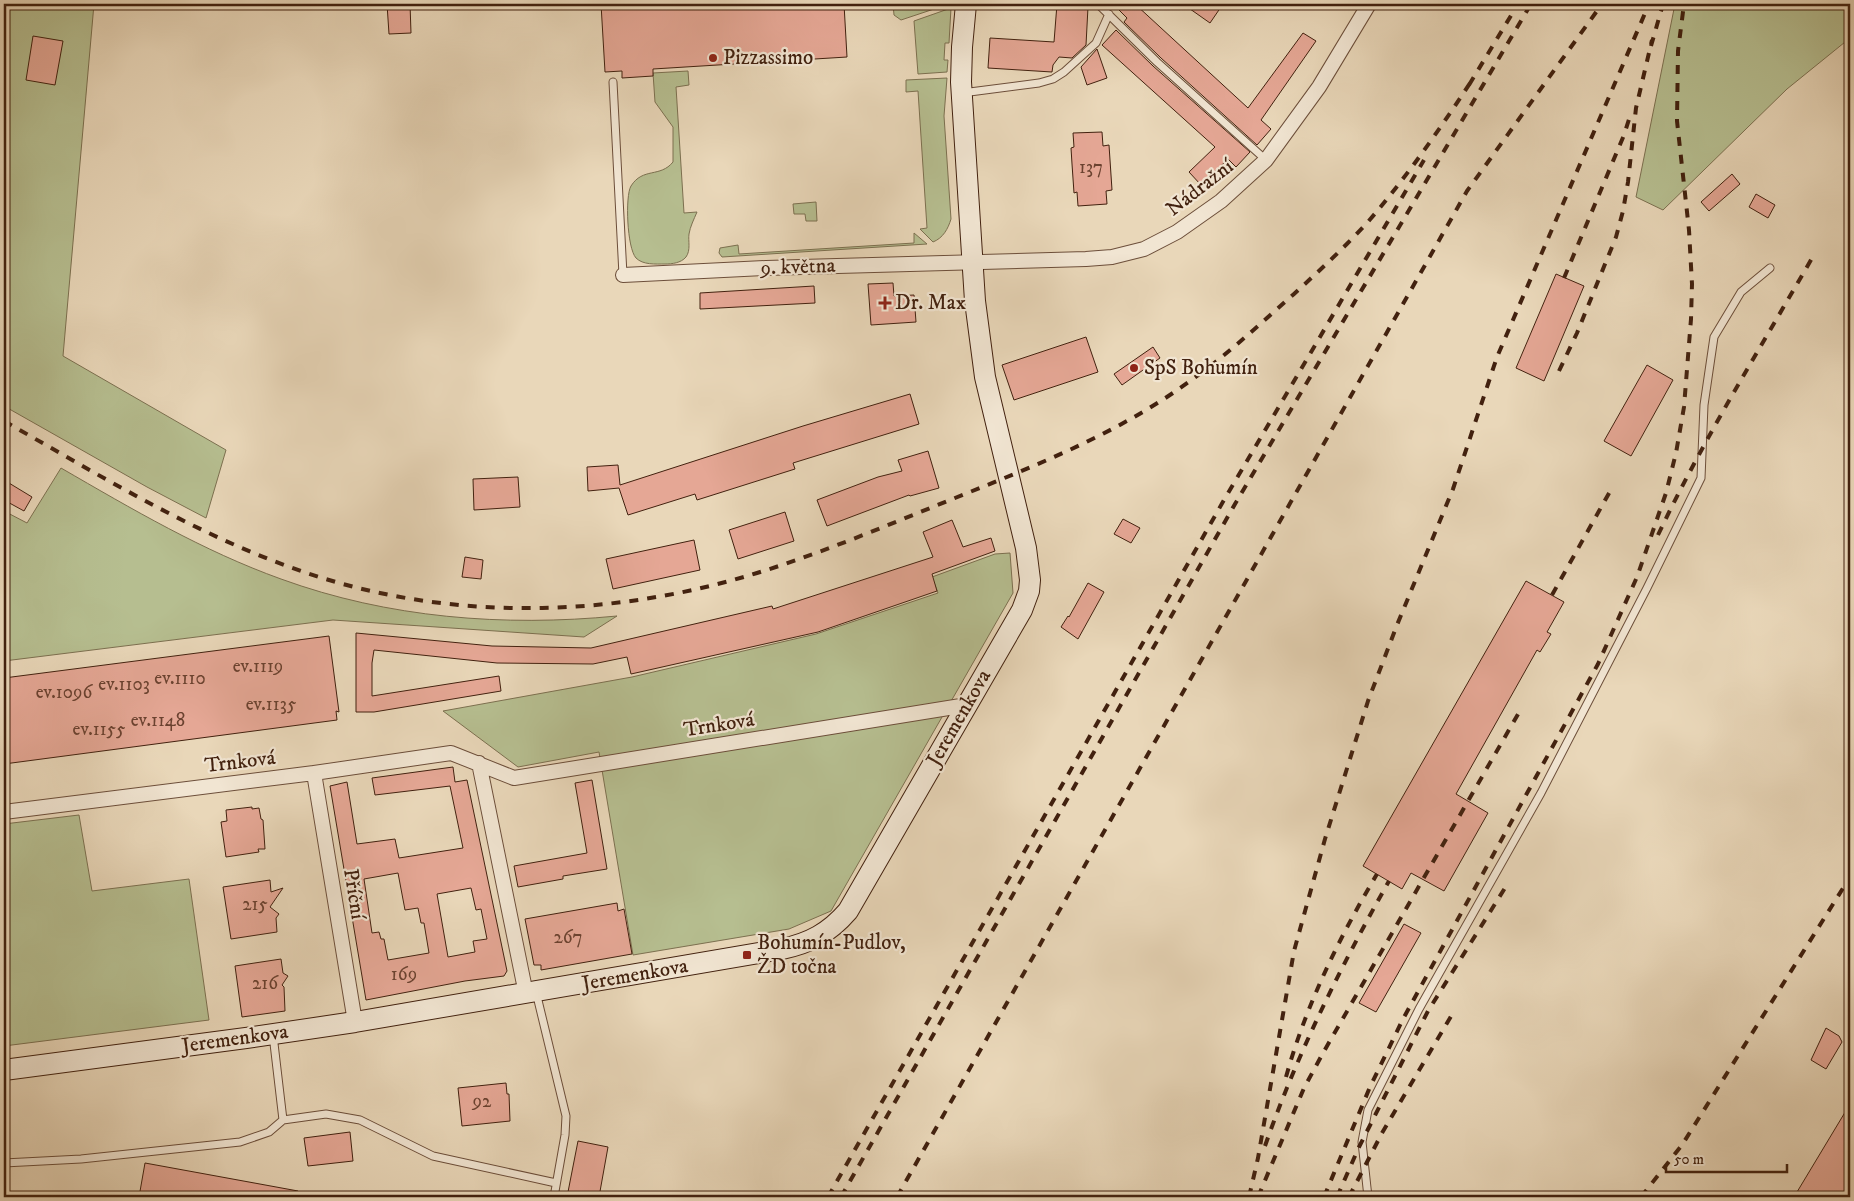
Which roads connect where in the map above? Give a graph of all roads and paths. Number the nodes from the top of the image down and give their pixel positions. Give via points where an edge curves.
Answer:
1 (966, 4) edge
2 (1098, 4) edge
3 (1370, 4) edge
4 (1109, 14) junction
5 (613, 82) dead end
6 (962, 93) junction
7 (1266, 160) junction
8 (972, 262) junction
9 (1770, 268) dead end
10 (623, 275) joint
11 (966, 705) junction
12 (479, 763) junction
13 (314, 773) junction
14 (4, 812) edge
15 (531, 993) junction
16 (355, 1022) junction
17 (273, 1034) junction
18 (4, 1070) edge
19 (283, 1120) junction
20 (4, 1163) edge
21 (556, 1183) junction
22 (4, 1194) edge
23 (25, 1197) edge
24 (554, 1197) edge
25 (1368, 1197) edge

1 - 6 street
2 - 4 lane
3 - 7 street, Nádražní via 1319,87
4 - 6 lane via 1096,43 1053,79
4 - 7 lane
5 - 10 lane
6 - 8 street
7 - 8 street, Nádražní via 1202,216 1144,249 1112,257
8 - 10 street, 9. května
8 - 11 street, Jeremenkova via 985,377 1026,548 1030,580 1027,599
9 - 25 lane via 1741,292 1714,337 1704,405 1701,478 1648,588 1541,793 1419,1009 1368,1110 1362,1142
11 - 12 street, Trnková via 514,778
11 - 15 street, Jeremenkova via 848,911 828,932 807,943 782,949
12 - 13 street, Trnková via 451,753
12 - 15 street
13 - 14 street, Trnková
13 - 16 street, Příční
15 - 16 street, Jeremenkova
15 - 21 lane via 566,1116
16 - 17 street, Jeremenkova
17 - 18 street, Jeremenkova
17 - 19 lane
19 - 20 lane via 269,1132 240,1142 81,1159
19 - 21 lane via 326,1114 360,1120 433,1156
21 - 24 lane
22 - 23 lane

